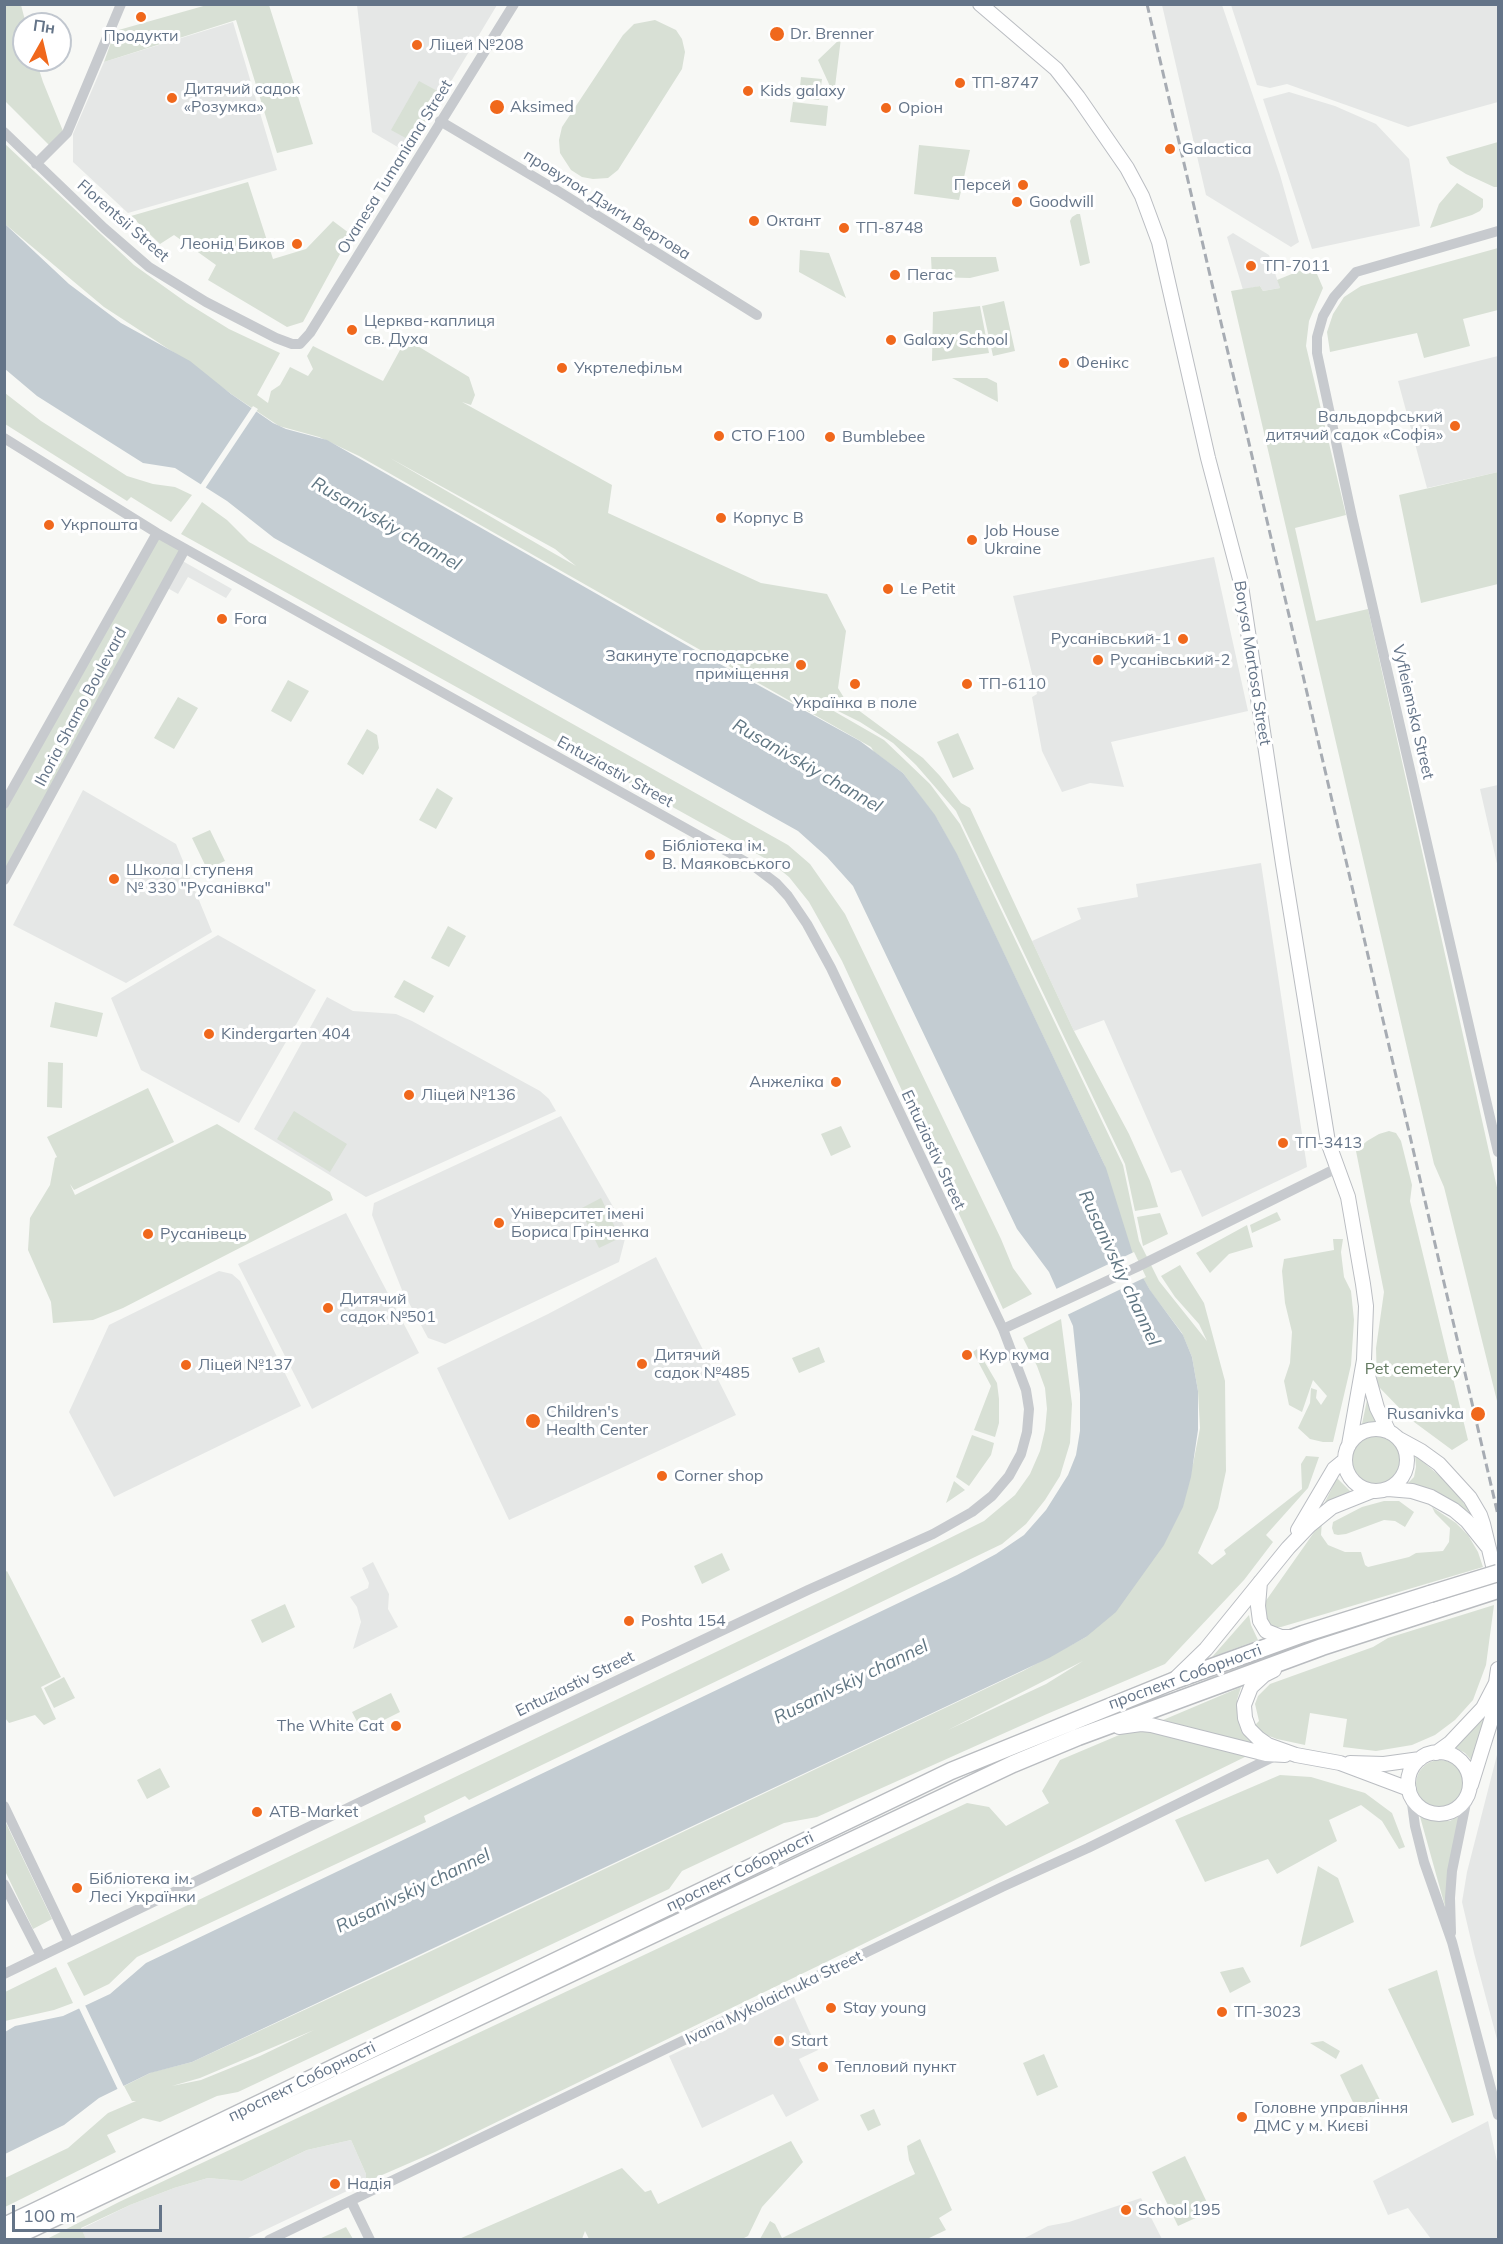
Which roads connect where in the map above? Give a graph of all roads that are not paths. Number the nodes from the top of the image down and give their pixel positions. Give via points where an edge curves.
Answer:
1 (121, 4) edge
2 (514, 4) edge
3 (980, 4) edge
4 (441, 121) junction
5 (4, 132) edge
6 (36, 164) junction
7 (1498, 231) edge
8 (757, 315) dead end
9 (300, 344) joint
10 (4, 438) edge
11 (157, 533) junction
12 (185, 549) junction
13 (4, 804) edge
14 (4, 880) edge
15 (1498, 1152) edge
16 (1337, 1168) junction
17 (1003, 1329) junction
18 (1364, 1360) junction
19 (1393, 1435) junction
20 (1349, 1444) junction
21 (1345, 1460) junction
22 (1388, 1489) junction
23 (1372, 1491) junction
24 (1288, 1548) junction
25 (1490, 1550) junction
26 (1498, 1573) edge
27 (1260, 1582) junction
28 (1498, 1590) edge
29 (1296, 1637) junction
30 (1322, 1647) junction
31 (1498, 1669) edge
32 (1173, 1681) junction
33 (1498, 1698) edge
34 (1096, 1731) junction
35 (1436, 1753) junction
36 (1277, 1755) junction
37 (1296, 1755) junction
38 (1420, 1759) junction
39 (1340, 1763) junction
40 (1410, 1793) junction
41 (1468, 1793) junction
42 (4, 1806) edge
43 (4, 1884) edge
44 (69, 1942) junction
45 (1452, 1942) junction
46 (41, 1956) junction
47 (4, 1974) edge
48 (1498, 2115) edge
49 (351, 2201) junction
50 (4, 2226) edge
51 (8, 2240) edge
52 (270, 2240) edge
53 (370, 2240) edge

1 - 6 street via 67,134
2 - 4 street, Ovanesa Tumaniana Street
3 - 16 main road, Borysa Martosa Street via 1056,69 1127,168 1159,242 1240,579 1318,1080
4 - 8 street, провулок Дзиґи Вертова
4 - 9 street, Ovanesa Tumaniana Street
5 - 6 street, Florentsii Street
6 - 9 street, Florentsii Street via 149,267 206,303 276,338
7 - 15 street, Vyfleiemska Street via 1356,272 1334,297 1317,337 1317,353 1352,518
10 - 11 street, Entuziastiv Street
11 - 12 street, Entuziastiv Street
11 - 13 street, Ihoria Shamo Boulevard
12 - 14 street, Ihoria Shamo Boulevard
12 - 17 street, Entuziastiv Street via 755,867 776,884 807,924 831,969
16 - 17 street
16 - 18 main road, Borysa Martosa Street via 1348,1197 1364,1284
17 - 44 street, Entuziastiv Street via 1026,1390 1027,1432 1021,1454 1008,1476 972,1512 933,1534
18 - 19 main road, Borysa Martosa Street via 1377,1408
18 - 20 main road, Borysa Martosa Street
19 - 20 main road via 1371,1430
19 - 22 main road via 1404,1446 1407,1466 1403,1476
19 - 25 main road via 1439,1464 1470,1498 1480,1515
20 - 21 main road
21 - 23 main road via 1355,1484
21 - 24 main road via 1334,1469
22 - 23 main road
22 - 25 main road via 1431,1497 1454,1510
23 - 24 main road via 1324,1512
24 - 27 main road
25 - 28 main road
26 - 29 highway, проспект Соборності, bridge
27 - 29 main road via 1258,1606 1266,1631
27 - 32 main road via 1206,1649
28 - 30 highway, проспект Соборності
29 - 32 highway, проспект Соборності
30 - 34 highway, проспект Соборності
30 - 37 main road, Ivana Mykolaichuka Street via 1264,1675 1251,1687 1244,1705 1245,1718 1258,1738
31 - 35 main road via 1496,1683 1483,1708
32 - 50 highway, проспект Соборності via 951,1771
33 - 41 main road
34 - 36 main road, Ivana Mykolaichuka Street via 1142,1724
34 - 51 highway, проспект Соборності via 1013,1764
35 - 38 main road
35 - 41 main road via 1456,1757 1463,1764 1470,1783
36 - 37 main road, Ivana Mykolaichuka Street
36 - 49 street, Ivana Mykolaichuka Street
37 - 39 main road, Ivana Mykolaichuka Street
38 - 39 main road, Ivana Mykolaichuka Street via 1384,1764
38 - 40 main road via 1410,1773
39 - 40 main road, Ivana Mykolaichuka Street
40 - 41 main road via 1417,1805 1436,1814 1456,1809
40 - 45 street via 1424,1862
41 - 45 street via 1452,1870
42 - 44 street
43 - 46 street
44 - 46 street, Entuziastiv Street
45 - 48 street
46 - 47 street, Entuziastiv Street
49 - 52 street, Ivana Mykolaichuka Street
49 - 53 street

